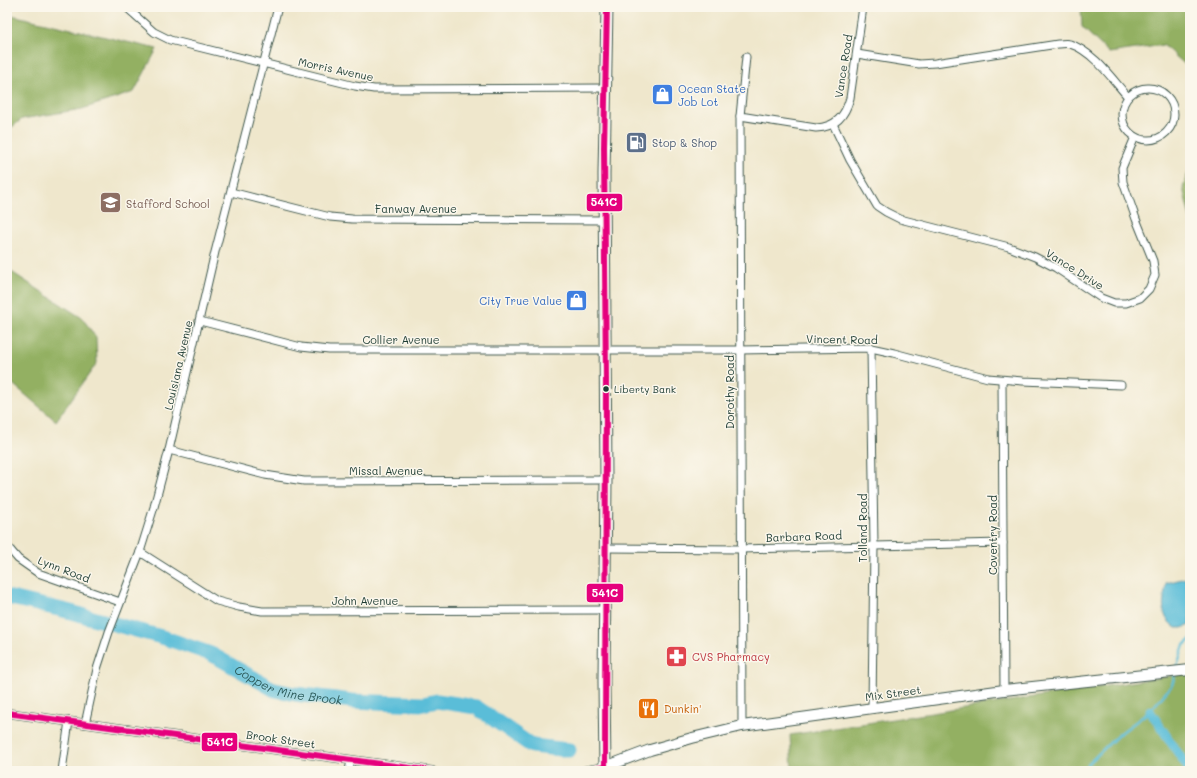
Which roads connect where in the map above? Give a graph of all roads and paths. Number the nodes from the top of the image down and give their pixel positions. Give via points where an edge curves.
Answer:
1 (126, 7) edge
2 (278, 7) edge
3 (607, 7) edge
4 (863, 7) edge
5 (857, 54) junction
6 (746, 58) dead end
7 (264, 64) junction
8 (605, 88) junction
9 (1128, 97) junction
10 (740, 116) junction
11 (833, 124) junction
12 (1135, 137) junction
13 (231, 192) junction
14 (605, 220) junction
15 (200, 321) junction
16 (871, 348) junction
17 (606, 350) junction
18 (740, 350) junction
19 (1002, 380) junction
20 (1121, 384) dead end
21 (169, 450) junction
22 (606, 480) junction
23 (1003, 543) junction
24 (874, 545) junction
25 (7, 546) edge
26 (606, 548) junction
27 (742, 549) junction
28 (140, 552) junction
29 (120, 602) junction
30 (605, 610) junction
31 (1181, 671) edge
32 (1004, 690) junction
33 (872, 707) junction
34 (7, 714) edge
35 (69, 721) junction
36 (85, 724) junction
37 (742, 726) junction
38 (352, 760) junction
39 (605, 769) edge
40 (62, 771) edge
41 (349, 771) edge
42 (432, 771) edge
43 (584, 771) edge

1 - 7 street, Morris Avenue via 154,32 170,40
2 - 7 street, Louisiana Avenue
3 - 8 highway
4 - 5 street, Vance Road
5 - 9 street via 919,64 1070,44 1095,59
5 - 11 street, Vance Road via 848,106
6 - 10 street, Dorothy Road
7 - 8 street, Morris Avenue via 355,86 374,88
7 - 13 street, Louisiana Avenue
8 - 14 highway
9 - 12 street via 1124,103 1122,119 1124,126
9 - 12 street via 1142,88 1158,89 1168,97 1174,108 1173,125 1161,138 1145,141
10 - 11 street via 816,128 825,128
10 - 18 street, Dorothy Road
11 - 12 street, Vance Drive via 871,197 877,206 886,212 1009,247 1035,257 1114,304 1140,298 1149,289 1155,275 1153,261 1123,182 1122,168
13 - 14 street, Fanway Avenue via 330,217 352,219
13 - 15 street, Louisiana Avenue
14 - 17 highway
15 - 17 street, Collier Avenue via 301,347 329,350
15 - 21 street, Louisiana Avenue
16 - 18 street, Vincent Road
16 - 19 street, Vincent Road
16 - 24 street, Tolland Road
17 - 18 street, Vincent Road
17 - 22 highway
18 - 27 street, Dorothy Road
19 - 20 street, Vincent Road
19 - 23 street, Coventry Road
21 - 22 street, Missal Avenue via 265,475 304,481
21 - 28 street, Louisiana Avenue
22 - 26 highway
23 - 24 street, Barbara Road
23 - 32 street, Coventry Road
24 - 27 street, Barbara Road
24 - 33 street, Tolland Road
25 - 29 street, Lynn Road via 18,559 38,573
26 - 27 street, Barbara Road
26 - 30 highway
27 - 37 street, Dorothy Road
28 - 29 street, Louisiana Avenue
28 - 30 street, John Avenue via 217,601 262,611
29 - 36 street, Louisiana Avenue via 97,669
30 - 39 highway
31 - 32 main road, Mix Street
32 - 33 main road, Mix Street
33 - 37 main road, Mix Street
34 - 35 street, Brook Street
35 - 36 street, Brook Street
35 - 40 street
36 - 38 street, Brook Street
37 - 39 main road, Mix Street via 650,750
38 - 41 street
38 - 42 street, Brook Street
39 - 43 street

